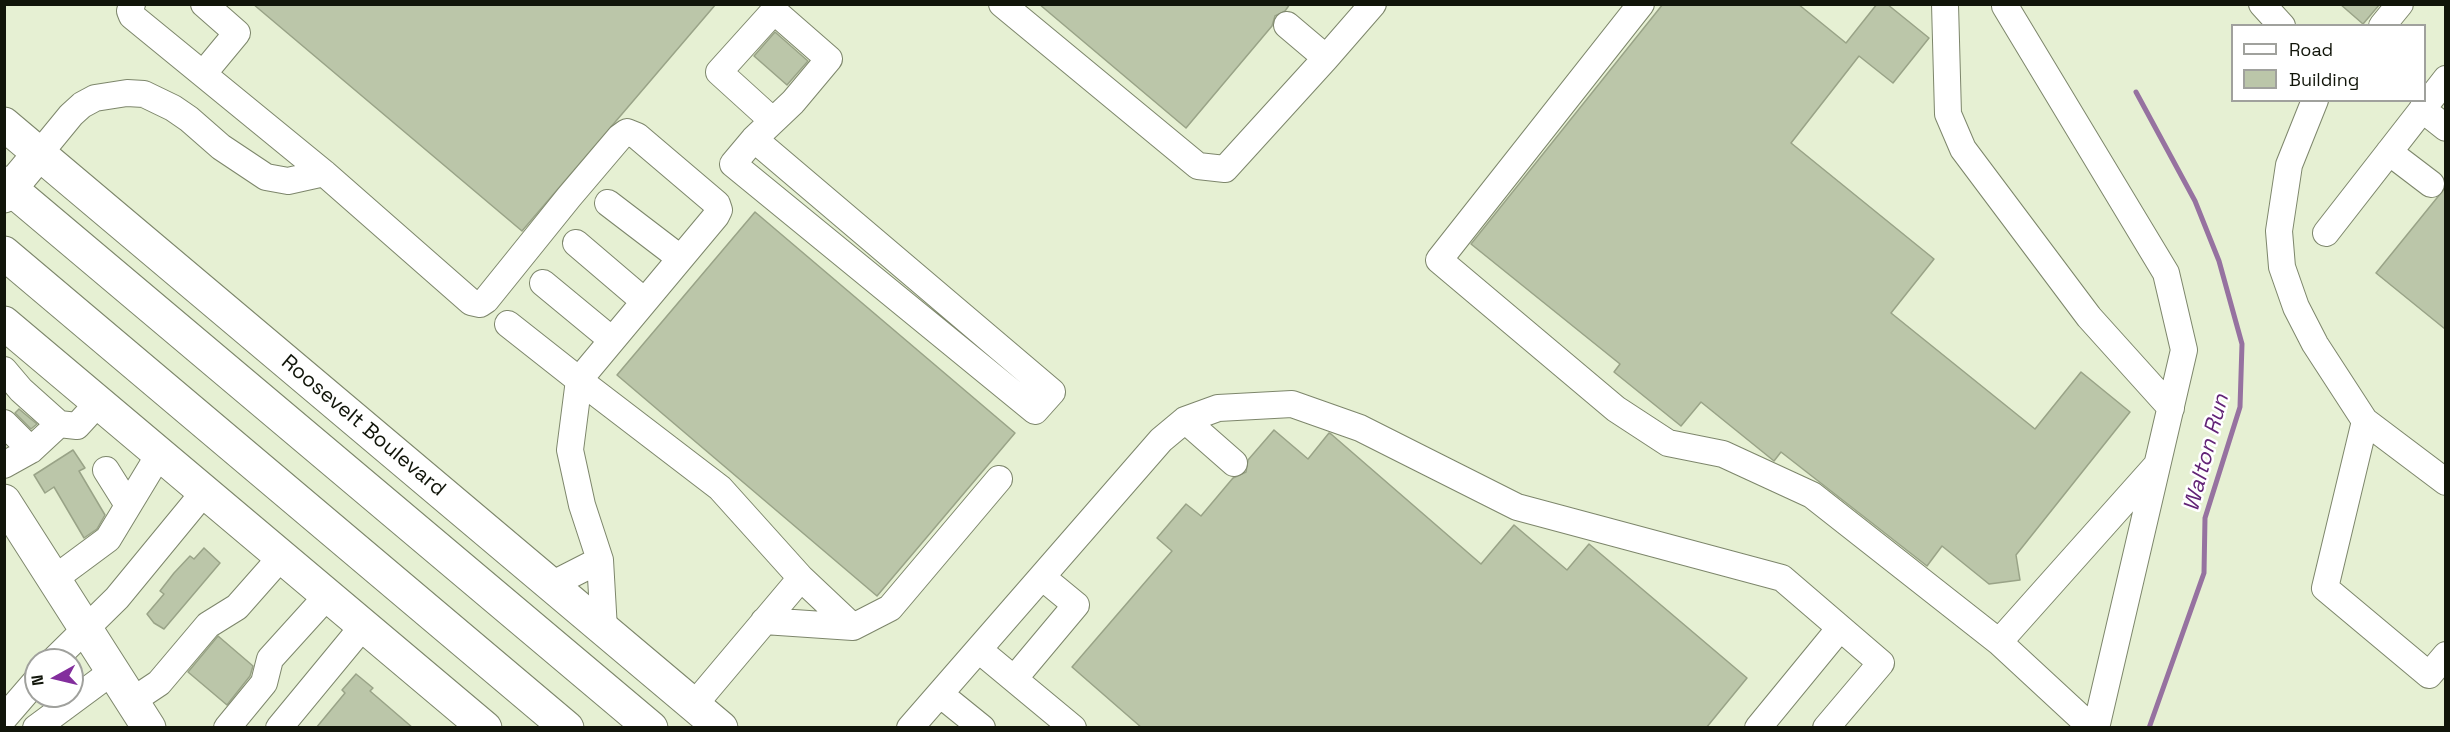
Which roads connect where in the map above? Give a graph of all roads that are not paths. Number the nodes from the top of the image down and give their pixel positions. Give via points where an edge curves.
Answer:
1 (132, 4) edge
2 (204, 4) edge
3 (1002, 4) edge
4 (1373, 4) edge
5 (1641, 4) edge
6 (1945, 4) edge
7 (2262, 4) edge
8 (2400, 4) edge
9 (2005, 6) dead end
10 (2280, 24) edge
11 (2384, 24) edge
12 (1287, 25) dead end
13 (1326, 58) junction
14 (202, 74) junction
15 (2445, 79) edge
16 (2314, 102) edge
17 (2422, 109) junction
18 (773, 121) dead end
19 (4, 124) edge
20 (2445, 128) edge
21 (754, 139) junction
22 (2389, 152) junction
23 (39, 154) junction
24 (324, 173) junction
25 (2431, 184) dead end
26 (7, 189) edge
27 (608, 203) dead end
28 (2326, 233) dead end
29 (576, 243) dead end
30 (4, 253) edge
31 (680, 258) junction
32 (543, 283) dead end
33 (644, 301) junction
34 (508, 324) dead end
35 (9, 338) edge
36 (612, 340) junction
37 (4, 370) edge
38 (579, 380) junction
39 (4, 394) edge
40 (99, 402) junction
41 (2171, 408) junction
42 (1185, 420) junction
43 (2365, 421) junction
44 (4, 423) edge
45 (45, 436) junction
46 (160, 453) junction
47 (1234, 463) dead end
48 (2158, 464) junction
49 (4, 465) edge
50 (106, 470) dead end
51 (999, 479) dead end
52 (2445, 482) edge
53 (437, 489) junction
54 (205, 491) junction
55 (4, 501) edge
56 (128, 505) junction
57 (282, 556) junction
58 (600, 560) junction
59 (1042, 577) junction
60 (801, 578) junction
61 (54, 579) junction
62 (551, 585) junction
63 (328, 595) junction
64 (764, 621) junction
65 (364, 625) junction
66 (853, 627) junction
67 (85, 628) junction
68 (1840, 628) junction
69 (604, 629) junction
70 (546, 640) junction
71 (1999, 642) junction
72 (66, 648) edge
73 (978, 650) junction
74 (2445, 655) edge
75 (113, 671) junction
76 (1014, 679) junction
77 (24, 691) edge
78 (940, 694) junction
79 (8, 705) edge
80 (694, 705) junction
81 (140, 714) edge
82 (36, 728) edge
83 (227, 728) edge
84 (279, 728) edge
85 (485, 728) edge
86 (567, 728) edge
87 (651, 728) edge
88 (721, 728) edge
89 (910, 728) edge
90 (982, 728) edge
91 (1073, 728) edge
92 (1758, 728) edge
93 (1826, 728) edge
94 (2094, 728) edge

1 - 14 lane via 132,16
2 - 14 lane via 237,33
3 - 13 lane via 1198,166 1224,169
4 - 13 lane
5 - 71 lane via 1439,260 1617,409 1668,443 1723,454 1812,495
6 - 41 lane via 1948,114 1963,149 2088,317
7 - 10 lane
8 - 11 lane
9 - 41 lane via 2166,273 2184,350
12 - 13 lane
14 - 24 lane
15 - 17 lane
16 - 43 lane via 2289,165 2279,231 2282,267 2314,344
17 - 20 lane
17 - 22 lane
18 - 21 lane
19 - 23 main road, Roosevelt Boulevard
21 - 21 lane via 733,164 1035,411 1052,392
22 - 25 lane
22 - 28 lane
23 - 24 lane via 82,105 95,98 144,94 173,108 266,177 288,181
23 - 26 main road
23 - 53 main road, Roosevelt Boulevard
24 - 31 lane via 471,302 480,304 627,132 637,136 717,204 716,216
26 - 70 main road
27 - 31 lane
29 - 33 lane
30 - 86 main road
31 - 33 lane
32 - 36 lane
33 - 36 lane
34 - 38 lane
35 - 40 main road
36 - 38 lane
37 - 45 lane via 21,390
38 - 58 lane via 570,450
38 - 60 lane via 720,488
39 - 45 lane
40 - 45 lane via 77,426
40 - 46 main road
41 - 48 lane
42 - 47 lane
42 - 59 lane via 1161,440
42 - 68 lane via 1218,408 1292,404 1360,428 1517,507 1782,578
43 - 52 lane
43 - 74 lane via 2325,588 2429,675
44 - 45 lane
45 - 49 lane
46 - 54 main road
46 - 56 lane
48 - 71 lane
48 - 94 lane
50 - 56 lane
51 - 66 lane via 890,608
53 - 62 main road, Roosevelt Boulevard
53 - 70 main road
54 - 57 main road
54 - 67 lane via 117,598
55 - 61 main road
56 - 61 lane via 108,539
57 - 63 main road
57 - 81 lane via 237,607 208,625 159,683
58 - 62 lane
58 - 69 lane
59 - 73 lane
59 - 76 lane via 1076,605
60 - 64 lane
60 - 66 lane
61 - 67 main road
62 - 69 main road, Roosevelt Boulevard
63 - 65 main road
63 - 83 lane via 270,659 264,683
64 - 66 lane
64 - 80 lane
65 - 84 lane
65 - 85 main road
67 - 72 lane
67 - 75 main road
68 - 92 lane
68 - 93 lane via 1881,663
69 - 80 main road, Roosevelt Boulevard
70 - 87 main road
71 - 94 lane
73 - 76 lane
73 - 78 lane
75 - 81 main road
75 - 82 lane
76 - 91 lane
77 - 79 lane
78 - 89 lane
78 - 90 lane
80 - 88 main road, Roosevelt Boulevard

